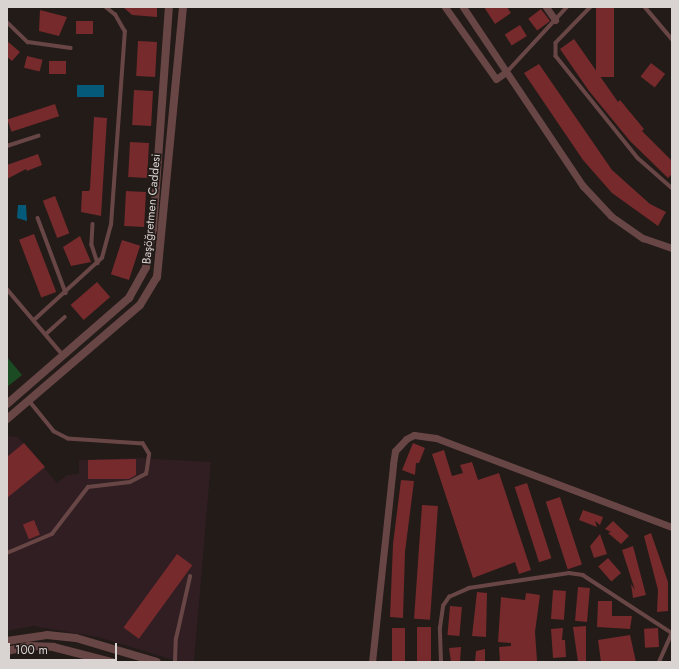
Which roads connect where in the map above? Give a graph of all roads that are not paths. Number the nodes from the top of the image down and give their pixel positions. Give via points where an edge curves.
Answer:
1 (105, 7) edge
2 (169, 7) edge
3 (183, 7) edge
4 (445, 7) edge
5 (463, 7) edge
6 (546, 7) edge
7 (567, 7) edge
8 (591, 7) edge
9 (646, 7) edge
10 (555, 20) junction
11 (7, 22) edge
12 (672, 39) edge
13 (71, 48) dead end
14 (506, 72) junction
15 (38, 136) dead end
16 (7, 146) edge
17 (672, 188) edge
18 (38, 218) dead end
19 (93, 224) dead end
20 (672, 248) edge
21 (98, 263) junction
22 (7, 289) edge
23 (66, 293) junction
24 (65, 317) dead end
25 (34, 320) junction
26 (46, 334) junction
27 (64, 356) junction
28 (29, 401) junction
29 (7, 404) edge
30 (7, 420) edge
31 (672, 527) edge
32 (7, 553) edge
33 (190, 577) dead end
34 (672, 633) edge
35 (7, 641) edge
36 (7, 651) edge
37 (112, 662) edge
38 (157, 662) edge
39 (175, 662) edge
40 (372, 662) edge
41 (441, 662) edge
42 (659, 662) edge

1 - 21 lane via 115,15 125,32 111,225 102,258
2 - 27 street, Başöğretmen Caddesi via 153,229 146,267 129,298
3 - 28 street, Başöğretmen Caddesi via 157,277 140,305
4 - 14 street via 496,78
5 - 14 street
6 - 10 street
7 - 10 lane
8 - 17 lane via 556,43 556,56 638,158
9 - 12 lane
10 - 14 lane
11 - 13 lane via 28,42
14 - 20 street via 583,186 611,216 643,238
15 - 16 lane
18 - 23 lane
19 - 21 lane via 92,245
21 - 23 lane
22 - 25 lane
23 - 25 lane
24 - 26 lane
25 - 26 lane
26 - 27 lane
27 - 29 street, Başöğretmen Caddesi
28 - 30 street, Başöğretmen Caddesi
28 - 32 lane via 54,432 68,439 144,444 149,454 148,469 146,474 130,482 88,487 52,534
31 - 40 street via 436,438 410,437 395,451
33 - 39 lane via 176,639
34 - 41 lane via 583,575 569,573 469,588 449,597 443,606 440,628
34 - 42 lane
35 - 38 street via 47,635 76,638
36 - 37 street via 29,646 53,647

